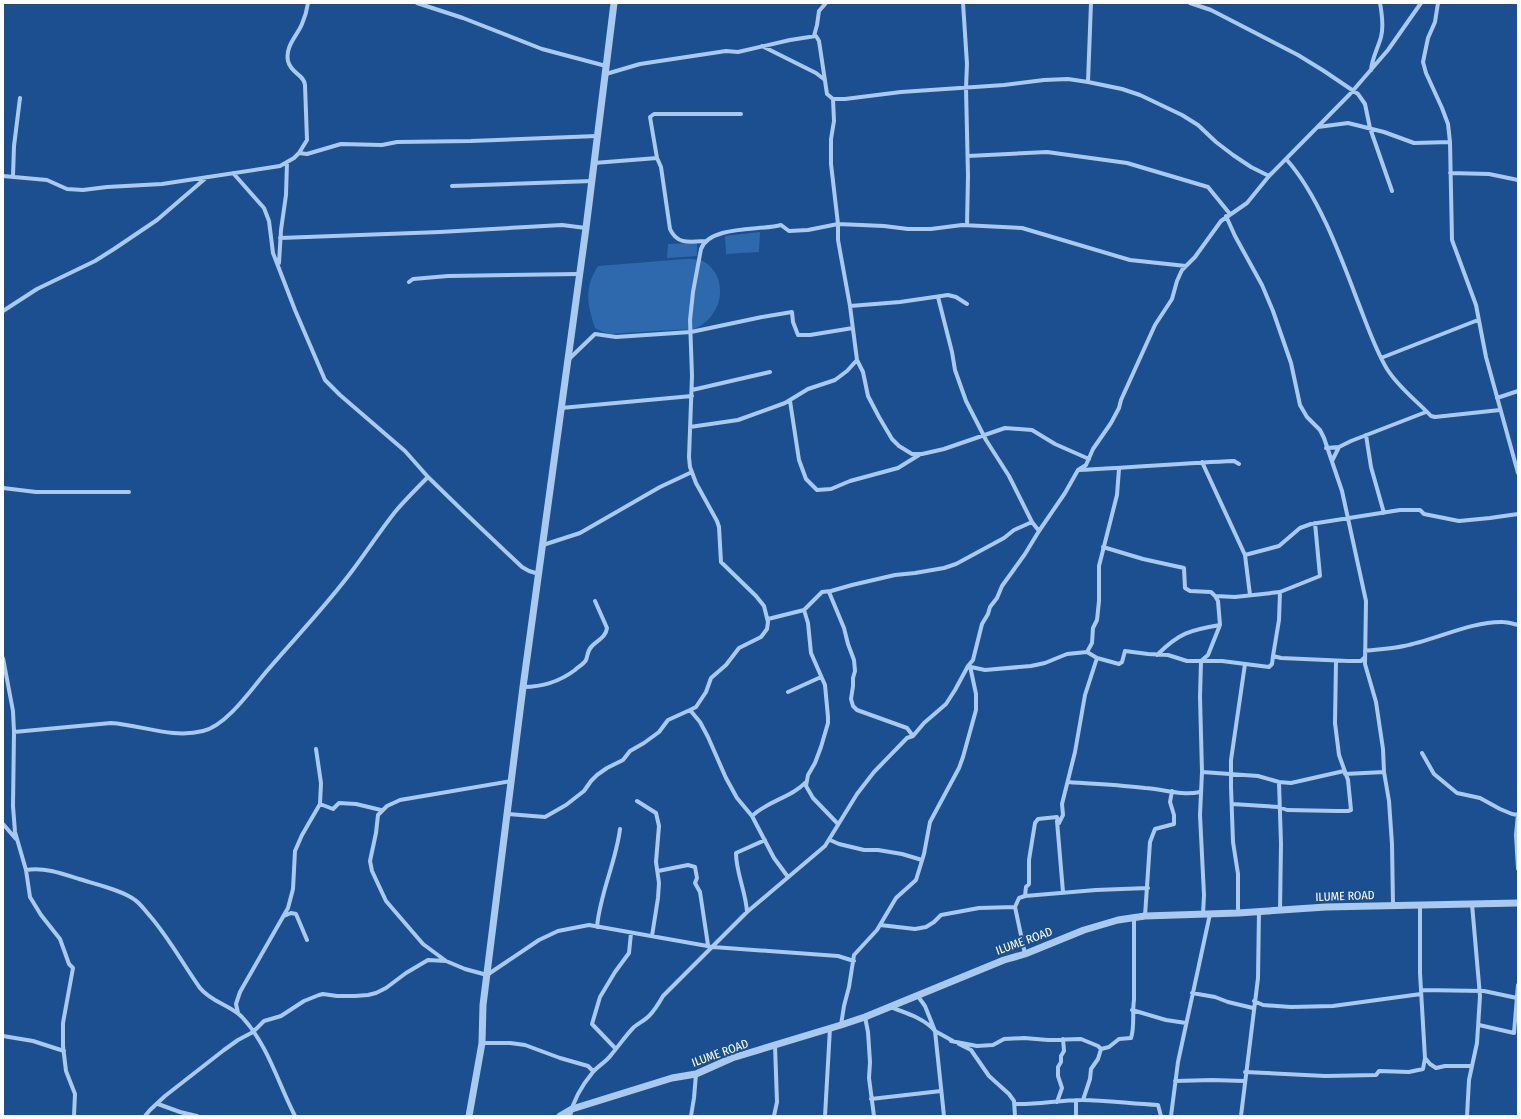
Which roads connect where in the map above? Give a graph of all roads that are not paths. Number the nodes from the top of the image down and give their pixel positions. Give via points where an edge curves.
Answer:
1 (308, 3) edge
2 (418, 3) edge
3 (614, 3) edge
4 (826, 3) edge
5 (963, 3) edge
6 (1091, 3) edge
7 (1190, 3) edge
8 (1380, 3) edge
9 (1421, 3) edge
10 (1438, 3) edge
11 (814, 36) junction
12 (762, 46) junction
13 (607, 70) junction
14 (1371, 70) junction
15 (825, 80) junction
16 (1088, 82) junction
17 (966, 88) junction
18 (1352, 91) junction
19 (20, 98) dead end
20 (833, 99) junction
21 (741, 114) dead end
22 (1318, 127) junction
23 (1370, 128) junction
24 (597, 136) junction
25 (1450, 142) junction
26 (299, 153) junction
27 (968, 156) junction
28 (657, 158) junction
29 (1286, 159) junction
30 (287, 162) junction
31 (594, 163) junction
32 (233, 173) junction
33 (1450, 173) junction
34 (3, 176) edge
35 (13, 176) junction
36 (208, 176) junction
37 (1269, 176) junction
38 (1518, 180) edge
39 (592, 181) junction
40 (452, 186) dead end
41 (1392, 191) dead end
42 (1228, 215) junction
43 (838, 224) junction
44 (967, 225) junction
45 (586, 228) junction
46 (280, 238) junction
47 (706, 241) junction
48 (1186, 266) junction
49 (280, 270) junction
50 (579, 274) junction
51 (409, 282) dead end
52 (938, 297) junction
53 (967, 304) dead end
54 (850, 306) junction
55 (3, 311) edge
56 (1478, 320) junction
57 (853, 328) junction
58 (691, 332) junction
59 (1381, 358) junction
60 (568, 360) junction
61 (857, 360) junction
62 (770, 372) dead end
63 (692, 390) junction
64 (1518, 391) edge
65 (692, 396) junction
66 (1497, 398) junction
67 (790, 401) junction
68 (561, 408) junction
69 (1500, 410) junction
70 (1426, 412) junction
71 (690, 427) junction
72 (1366, 435) junction
73 (984, 436) junction
74 (1340, 447) junction
75 (1326, 448) junction
76 (922, 454) junction
77 (1089, 459) junction
78 (1332, 461) junction
79 (1202, 462) junction
80 (1239, 464) dead end
81 (1119, 469) junction
82 (1078, 470) junction
83 (692, 472) junction
84 (1518, 473) edge
85 (428, 476) junction
86 (3, 488) edge
87 (129, 492) dead end
88 (1384, 513) junction
89 (1518, 514) edge
90 (1348, 519) junction
91 (1032, 522) junction
92 (1315, 523) junction
93 (1038, 531) junction
94 (543, 544) junction
95 (1103, 547) junction
96 (1246, 555) junction
97 (540, 574) junction
98 (829, 592) junction
99 (1280, 592) junction
100 (1250, 595) junction
101 (1215, 596) junction
102 (595, 601) dead end
103 (804, 610) junction
104 (768, 619) junction
105 (1220, 625) junction
106 (1518, 625) edge
107 (1365, 651) junction
108 (1087, 652) junction
109 (1158, 655) junction
110 (1273, 656) junction
111 (1365, 657) junction
112 (3, 658) edge
113 (1097, 658) junction
114 (1201, 661) junction
115 (1336, 661) junction
116 (1245, 664) junction
117 (970, 666) junction
118 (821, 677) junction
119 (523, 686) junction
120 (788, 692) dead end
121 (690, 710) junction
122 (14, 732) junction
123 (913, 736) junction
124 (316, 749) dead end
125 (1422, 753) dead end
126 (1202, 772) junction
127 (1384, 772) junction
128 (1345, 773) junction
129 (1232, 774) junction
130 (511, 781) junction
131 (806, 782) junction
132 (1068, 782) junction
133 (1279, 782) junction
134 (1201, 790) junction
135 (1172, 791) junction
136 (637, 801) dead end
137 (320, 804) junction
138 (1232, 804) junction
139 (1279, 807) junction
140 (381, 810) junction
141 (507, 814) junction
142 (1518, 814) edge
143 (752, 816) junction
144 (1057, 817) junction
145 (3, 824) edge
146 (838, 824) junction
147 (620, 829) dead end
148 (17, 840) junction
149 (765, 840) junction
150 (830, 840) junction
151 (922, 860) junction
152 (1518, 869) edge
153 (26, 870) junction
154 (658, 872) junction
155 (788, 877) junction
156 (1148, 888) junction
157 (1063, 892) junction
158 (1025, 896) junction
159 (1472, 904) junction
160 (1518, 904) edge
161 (1393, 905) junction
162 (1420, 905) junction
163 (1015, 907) junction
164 (1280, 910) junction
165 (1259, 911) junction
166 (747, 912) junction
167 (1238, 913) junction
168 (1206, 914) junction
169 (284, 916) junction
170 (1145, 916) junction
171 (1134, 917) junction
172 (880, 925) junction
173 (597, 927) junction
174 (631, 933) junction
175 (652, 936) junction
176 (307, 940) dead end
177 (708, 945) junction
178 (713, 947) junction
179 (1025, 954) junction
180 (446, 961) junction
181 (854, 961) junction
182 (487, 975) junction
183 (1518, 985) edge
184 (1479, 991) junction
185 (1518, 991) edge
186 (1421, 992) junction
187 (1192, 993) junction
188 (917, 995) junction
189 (1516, 998) junction
190 (1254, 1001) junction
191 (887, 1006) junction
192 (1253, 1008) junction
193 (1132, 1010) junction
194 (238, 1013) junction
195 (865, 1017) junction
196 (1186, 1023) junction
197 (840, 1025) junction
198 (1479, 1026) junction
199 (830, 1028) junction
200 (935, 1031) junction
201 (253, 1032) junction
202 (3, 1036) edge
203 (1063, 1039) junction
204 (951, 1040) junction
205 (482, 1043) junction
206 (775, 1045) junction
207 (615, 1048) junction
208 (1101, 1049) junction
209 (64, 1051) junction
210 (1425, 1058) junction
211 (1472, 1066) junction
212 (593, 1072) junction
213 (1245, 1072) junction
214 (696, 1074) junction
215 (1175, 1081) junction
216 (1244, 1081) junction
217 (941, 1091) junction
218 (871, 1099) junction
219 (1076, 1100) junction
220 (1083, 1100) junction
221 (1057, 1102) junction
222 (158, 1104) junction
223 (1014, 1104) junction
224 (571, 1113) edge
225 (74, 1116) edge
226 (145, 1116) edge
227 (198, 1116) edge
228 (295, 1116) edge
229 (469, 1116) edge
230 (560, 1116) edge
231 (691, 1116) edge
232 (774, 1116) edge
233 (825, 1116) edge
234 (874, 1116) edge
235 (944, 1116) edge
236 (1015, 1116) edge
237 (1076, 1116) edge
238 (1161, 1116) edge
239 (1171, 1116) edge
240 (1241, 1116) edge
241 (1467, 1116) edge

1 - 26 street via 303,23 287,53 290,67 303,78 305,85 307,140
2 - 13 street
3 - 13 street
4 - 11 street via 819,11
5 - 17 street via 967,46
6 - 16 street
7 - 18 street via 1211,10 1298,55
8 - 14 street via 1383,17 1382,36 1372,59
9 - 14 street
10 - 25 street via 1423,62 1446,116
11 - 12 street
11 - 15 street via 819,41
12 - 13 street via 738,52 726,51
12 - 15 street
13 - 24 street
14 - 18 street
15 - 20 street via 828,94
16 - 17 street via 1068,79 1044,80
16 - 37 street via 1140,95 1182,115 1198,125 1233,155
17 - 20 street
17 - 27 street
18 - 22 street
18 - 23 street via 1358,94 1365,104
19 - 35 street
20 - 43 street via 831,164
21 - 28 street via 652,115 650,117
22 - 23 street via 1348,123
22 - 29 street
23 - 25 street via 1414,143
23 - 41 street
24 - 26 street via 397,142 382,145 341,144 307,154
24 - 31 street
25 - 33 street
26 - 30 street
27 - 42 street via 1047,152 1127,163 1208,187
27 - 44 street
28 - 31 street
28 - 47 street via 673,236 680,241
29 - 37 street
29 - 59 street via 1305,183 1329,231
30 - 32 street via 280,166
30 - 46 street via 286,195
31 - 39 street
32 - 36 street
32 - 49 street via 267,214 271,244
33 - 38 street via 1499,175
33 - 56 street via 1452,240 1473,294
34 - 35 street
35 - 36 street via 47,180 67,189 83,190 162,184
36 - 55 street via 157,220 114,249 37,289
37 - 42 street via 1247,203
39 - 40 street
39 - 45 street
42 - 48 street
42 - 75 street via 1235,236 1274,310 1291,363 1300,405 1320,430
43 - 44 street via 908,229
43 - 47 street via 789,231 781,225 718,234
43 - 54 street via 838,240
44 - 48 street via 1022,228 1130,260
45 - 46 street via 562,225
45 - 50 street
46 - 49 street
47 - 58 street via 702,245 693,292
48 - 77 street via 1177,281 1172,299 1152,330 1111,424
49 - 85 street via 325,380 405,450
50 - 51 street via 448,276 413,278
50 - 60 street
52 - 53 street via 953,296
52 - 54 street
52 - 73 street via 955,370 966,401
54 - 57 street
56 - 59 street
56 - 66 street
57 - 58 street via 798,335 792,312
57 - 61 street
58 - 60 street via 616,337 596,334
58 - 63 street
59 - 70 street via 1393,378
60 - 68 street
61 - 67 street via 835,380 808,389
61 - 76 street via 863,372 868,396 892,439 912,454
62 - 63 street
63 - 65 street
64 - 66 street
65 - 68 street
65 - 71 street
66 - 69 street
67 - 71 street via 738,420
67 - 76 street via 799,460 806,479 817,490 832,489 850,481 898,468
68 - 94 street
69 - 70 street via 1438,418
69 - 84 street
70 - 72 street
71 - 83 street via 689,457
72 - 74 street
72 - 88 street via 1371,467
73 - 76 street
73 - 77 street via 1005,428 1032,430 1055,444
73 - 91 street via 1009,476
74 - 75 street
74 - 78 street
75 - 78 street
77 - 82 street via 1086,465
78 - 90 street
79 - 80 street via 1234,461
79 - 81 street
79 - 96 street
81 - 82 street
81 - 95 street via 1117,495
82 - 93 street
83 - 94 street via 660,487 580,533
83 - 104 street via 717,520 721,536 721,562 760,600
85 - 97 street via 522,567
85 - 122 street via 396,511 323,607 242,701 215,727 182,734 111,723
86 - 87 street via 36,492
88 - 89 street via 1420,510 1424,514 1458,521
88 - 90 street
90 - 92 street
90 - 107 street via 1366,601
91 - 93 street
91 - 98 street via 956,564 914,573 895,574
92 - 96 street via 1300,528 1279,546
92 - 99 street via 1320,576
93 - 117 street via 990,607 982,624
94 - 97 street
95 - 101 street via 1184,568 1185,588 1190,591 1211,592
95 - 108 street via 1098,566 1097,620 1093,628 1092,643
96 - 100 street
97 - 119 street
98 - 103 street via 822,592
98 - 123 street via 854,660 851,699 853,706 857,710 907,728
99 - 100 street
99 - 110 street via 1279,620
100 - 101 street
101 - 105 street via 1218,601
102 - 119 street via 608,628 587,652 582,665 566,677 552,683
103 - 104 street
103 - 118 street via 808,622 811,653
104 - 121 street via 767,629 762,637 739,648 726,665 711,678 706,692
105 - 109 street via 1182,635
105 - 114 street via 1208,655
106 - 107 street via 1503,622 1486,624 1404,646
107 - 111 street
108 - 113 street
108 - 117 street via 1067,654 1031,666 985,670
109 - 113 street via 1125,651 1119,664
109 - 114 street
110 - 115 street
110 - 116 street via 1269,667
111 - 115 street via 1360,661
111 - 127 street via 1376,702
112 - 122 street via 13,711
113 - 132 street via 1085,695
114 - 116 street
114 - 126 street
115 - 128 street via 1335,723 1339,755
116 - 129 street
117 - 123 street via 946,704
117 - 151 street via 977,700 976,710 959,768 930,822
118 - 120 street
118 - 131 street via 827,697 828,723 816,763
119 - 130 street
121 - 141 street via 668,720 659,732 630,751 623,760 596,775 584,791 555,811 540,817
121 - 143 street via 700,722 737,798
122 - 148 street via 13,813
123 - 146 street via 907,738 874,772
124 - 137 street via 321,783
125 - 142 street via 1434,774 1457,793 1480,798 1500,809
126 - 129 street
126 - 134 street
127 - 128 street
127 - 161 street via 1392,824
128 - 133 street via 1291,783
128 - 139 street via 1351,808 1348,811 1287,810
129 - 133 street via 1258,776
129 - 138 street
130 - 140 street via 400,800
130 - 141 street
131 - 143 street via 782,799 765,805
131 - 146 street via 808,791
132 - 135 street
132 - 144 street via 1058,823
133 - 139 street
134 - 135 street via 1182,794
134 - 168 street via 1200,815
135 - 156 street via 1170,802 1174,824 1154,830 1150,842
136 - 154 street via 653,810 658,817
137 - 140 street via 333,809 339,803
137 - 169 street via 295,851 292,900
138 - 139 street
138 - 167 street via 1233,842 1238,874
139 - 164 street via 1282,844
140 - 180 street via 370,855 372,871 391,908 423,944
141 - 182 street
142 - 152 street
143 - 149 street
144 - 157 street
144 - 158 street via 1038,819 1035,823 1029,860 1029,884
145 - 148 street
146 - 150 street
147 - 173 street
148 - 153 street
149 - 155 street
149 - 166 street via 736,853
150 - 151 street via 864,850 902,854
150 - 155 street via 818,854
151 - 172 street via 916,880 896,898
153 - 194 street via 36,868 53,871 107,887 135,899 157,924 206,994
153 - 209 street via 34,905 60,939 69,964 73,968 63,1023
154 - 175 street via 658,898
154 - 177 street via 688,865 695,867 695,883 700,892
155 - 166 street
156 - 157 street
156 - 170 street
157 - 158 street
158 - 163 street via 1019,898
159 - 160 street, ILUME ROAD
159 - 162 street, ILUME ROAD
159 - 184 street
161 - 162 street, ILUME ROAD
161 - 164 street, ILUME ROAD
162 - 186 street
163 - 172 street via 979,908 941,915 926,927 915,930
163 - 179 street
164 - 165 street, ILUME ROAD
165 - 167 street, ILUME ROAD
165 - 190 street via 1258,978
166 - 178 street
167 - 168 street, ILUME ROAD
168 - 170 street, ILUME ROAD
168 - 187 street
169 - 176 street via 296,914
169 - 194 street via 240,992 236,1004
170 - 171 street, ILUME ROAD
171 - 179 street, ILUME ROAD via 1084,930
171 - 193 street
172 - 181 street via 854,955
173 - 174 street
173 - 182 street via 578,926 558,931
174 - 175 street
174 - 207 street via 629,953 600,997 592,1024
175 - 177 street
177 - 178 street
178 - 181 street via 838,956
178 - 207 street via 663,996 648,1017 633,1028
179 - 188 street, ILUME ROAD
180 - 182 street
180 - 201 street via 428,960 386,988 368,995 319,995 304,1001 281,1016 264,1021
181 - 197 street
182 - 205 street
183 - 185 street
184 - 186 street
184 - 189 street
184 - 198 street
185 - 189 street
186 - 190 street via 1333,1006 1291,1008 1263,1006
186 - 210 street
187 - 192 street
187 - 196 street
188 - 191 street, ILUME ROAD
188 - 200 street via 925,1006
189 - 198 street via 1514,1033
190 - 192 street
191 - 195 street, ILUME ROAD
191 - 200 street via 930,1024
192 - 213 street
193 - 196 street
193 - 208 street via 1131,1038 1119,1039 1109,1047
194 - 201 street
195 - 197 street, ILUME ROAD
195 - 218 street via 870,1046
196 - 215 street
197 - 199 street, ILUME ROAD
198 - 211 street
199 - 206 street, ILUME ROAD
199 - 233 street
200 - 204 street
200 - 217 street
201 - 222 street via 205,1064
201 - 228 street via 274,1069
202 - 209 street via 33,1041
203 - 204 street via 1004,1039 993,1045 977,1046
203 - 208 street via 1081,1039
203 - 221 street via 1064,1050 1058,1067 1062,1088
204 - 223 street via 971,1050 989,1076 1009,1094
205 - 212 street via 525,1045 588,1066
205 - 229 street
206 - 214 street, ILUME ROAD via 732,1058
206 - 232 street via 777,1102
207 - 212 street
208 - 220 street via 1091,1069
209 - 225 street via 66,1071 75,1094
210 - 211 street via 1436,1068
210 - 213 street via 1422,1071 1379,1071 1376,1075 1325,1076
211 - 241 street
212 - 224 street via 584,1084
213 - 216 street
214 - 224 street, ILUME ROAD via 672,1078
214 - 231 street
215 - 216 street
215 - 239 street
216 - 240 street
217 - 218 street
217 - 235 street
218 - 234 street
219 - 220 street
219 - 221 street
219 - 237 street
220 - 238 street via 1158,1105
221 - 223 street
222 - 226 street
222 - 227 street
223 - 236 street
224 - 230 street, ILUME ROAD

